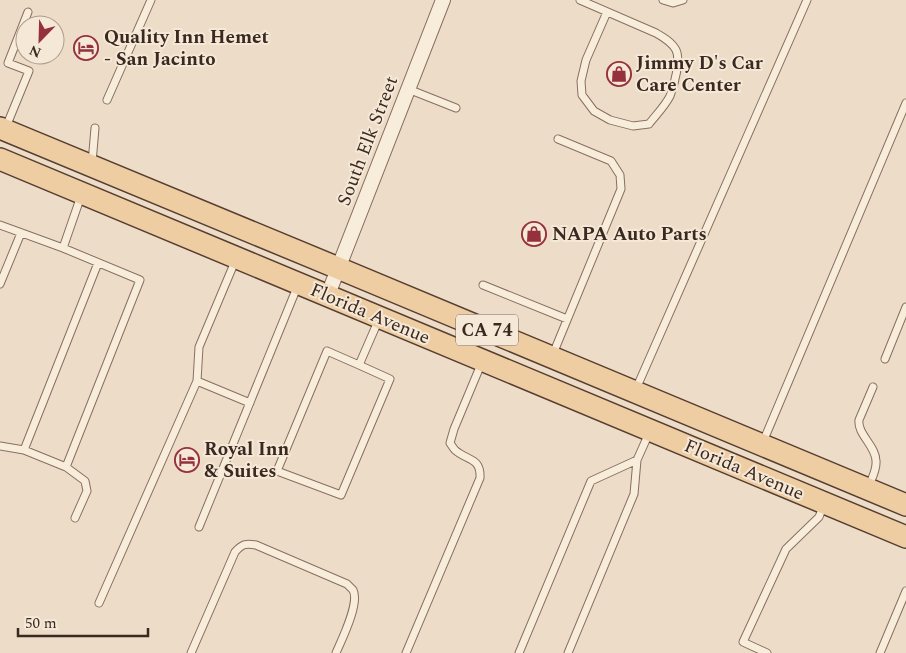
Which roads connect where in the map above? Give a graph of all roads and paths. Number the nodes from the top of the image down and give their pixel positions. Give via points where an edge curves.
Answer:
1 (151, 0) edge
2 (443, 0) edge
3 (580, 0) edge
4 (663, 0) edge
5 (683, 0) edge
6 (807, 0) edge
7 (28, 12) dead end
8 (607, 12) junction
9 (408, 89) junction
10 (107, 100) dead end
11 (906, 103) edge
12 (456, 108) dead end
13 (95, 128) dead end
14 (2, 129) edge
15 (558, 139) dead end
16 (0, 160) edge
17 (92, 166) junction
18 (82, 194) junction
19 (0, 225) edge
20 (21, 233) junction
21 (64, 248) junction
22 (236, 258) junction
23 (98, 263) junction
24 (338, 268) junction
25 (0, 284) edge
26 (298, 284) junction
27 (483, 285) dead end
28 (327, 296) junction
29 (906, 307) edge
30 (379, 318) junction
31 (567, 319) junction
32 (552, 357) junction
33 (885, 359) dead end
34 (482, 361) junction
35 (359, 365) junction
36 (197, 381) junction
37 (873, 387) dead end
38 (635, 392) junction
39 (250, 403) junction
40 (650, 431) junction
41 (762, 444) junction
42 (0, 446) edge
43 (24, 450) junction
44 (637, 460) junction
45 (66, 468) junction
46 (868, 489) junction
47 (824, 503) junction
48 (906, 506) edge
49 (75, 518) dead end
50 (199, 527) dead end
51 (906, 537) edge
52 (906, 590) edge
53 (99, 603) dead end
54 (191, 653) edge
55 (336, 653) edge
56 (406, 653) edge
57 (519, 653) edge
58 (568, 653) edge
59 (767, 653) edge
60 (880, 653) edge

1 - 10 lane
2 - 9 street, South Elk Street
3 - 8 lane
4 - 5 lane via 673,3
6 - 38 lane
7 - 14 lane via 8,63 29,71
8 - 8 lane via 656,32 668,39 677,51 669,97 649,124 633,126 610,120 594,111 582,95 581,81 586,60
9 - 12 lane
9 - 24 street, South Elk Street
11 - 41 lane
13 - 17 lane
14 - 17 main road, Florida Avenue / CA 74
15 - 31 lane via 611,161 620,175 621,189
16 - 18 main road, Florida Avenue
17 - 24 main road, Florida Avenue / CA 74
18 - 21 lane
18 - 22 main road, Florida Avenue
19 - 20 lane
20 - 21 lane
20 - 25 lane
21 - 23 lane
22 - 26 main road, Florida Avenue
22 - 36 lane via 199,347
23 - 43 lane
23 - 45 lane via 140,280
24 - 28 street, South Elk Street
24 - 32 main road, Florida Avenue / CA 74
26 - 28 main road, Florida Avenue
26 - 39 lane
27 - 31 lane
28 - 30 main road, Florida Avenue
29 - 33 lane
30 - 34 main road, Florida Avenue
30 - 35 lane
31 - 32 lane
32 - 38 main road, Florida Avenue / CA 74
34 - 40 main road, Florida Avenue
34 - 56 lane via 450,443 456,451 474,461 480,478
35 - 35 lane via 327,351 277,471 342,495 390,379
36 - 39 lane
36 - 53 lane
37 - 46 lane via 858,425 876,460
38 - 41 main road, Florida Avenue / CA 74
39 - 50 lane
40 - 44 lane
40 - 47 main road, Florida Avenue
40 - 48 main road via 656,420 674,424 846,493
41 - 46 main road, Florida Avenue / CA 74
42 - 43 lane
43 - 45 lane
44 - 57 lane via 591,481
44 - 58 lane via 634,494
45 - 49 lane via 85,481 87,491
46 - 48 main road, Florida Avenue / CA 74
47 - 51 main road, Florida Avenue
47 - 59 lane via 819,517 786,549 742,642
52 - 60 lane
54 - 55 lane via 235,552 247,543 347,584 353,590 354,609

